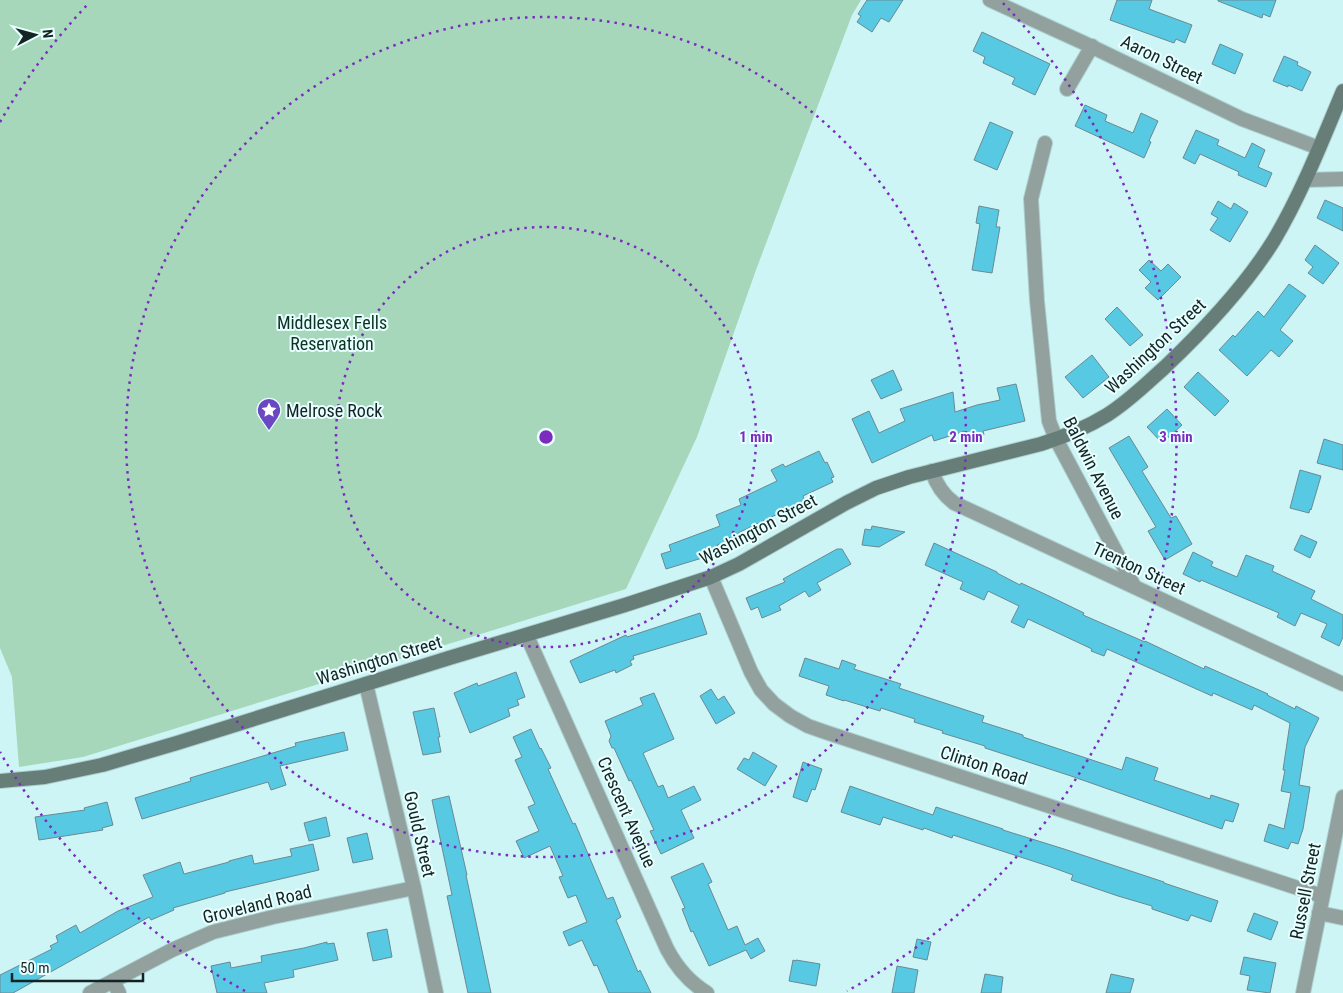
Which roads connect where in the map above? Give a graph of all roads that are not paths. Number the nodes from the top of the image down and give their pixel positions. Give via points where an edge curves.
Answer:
1 (990, 0) edge
2 (1092, 46) junction
3 (1067, 89) dead end
4 (1343, 91) edge
5 (1046, 143) dead end
6 (1319, 148) junction
7 (1343, 178) edge
8 (1305, 180) junction
9 (1056, 439) junction
10 (932, 471) junction
11 (711, 577) junction
12 (1134, 586) junction
13 (527, 636) junction
14 (366, 684) junction
15 (1343, 684) edge
16 (0, 781) edge
17 (1343, 797) edge
18 (414, 888) junction
19 (1322, 896) junction
20 (1319, 913) junction
21 (1343, 918) edge
22 (116, 987) edge
23 (90, 993) edge
24 (436, 993) edge
25 (707, 993) edge
26 (1303, 993) edge

1 - 2 street, Aaron Street
2 - 3 street
2 - 6 street, Aaron Street via 1242,120
4 - 6 main road, Washington Street
5 - 9 street, Baldwin Avenue via 1031,199 1049,422
6 - 8 main road, Washington Street
7 - 8 street
8 - 9 main road, Washington Street via 1260,261 1226,304 1181,351 1124,403 1094,423
9 - 10 main road, Washington Street
9 - 12 street, Baldwin Avenue
10 - 11 main road, Washington Street via 866,492 766,550
10 - 12 street, Trenton Street via 941,490 954,503
11 - 13 main road, Washington Street
11 - 19 street, Clinton Road via 756,681 774,704 798,721
12 - 15 street, Trenton Street
13 - 14 main road, Washington Street
13 - 25 street, Crescent Avenue via 667,949 684,975
14 - 16 main road, Washington Street via 102,765 45,777
14 - 18 street, Gould Street
17 - 19 street, Russell Street
18 - 22 street, Groveland Road via 213,932 172,950
18 - 24 street, Gould Street
19 - 20 street, Russell Street
20 - 21 street
20 - 26 street, Russell Street
22 - 23 street, Groveland Road

